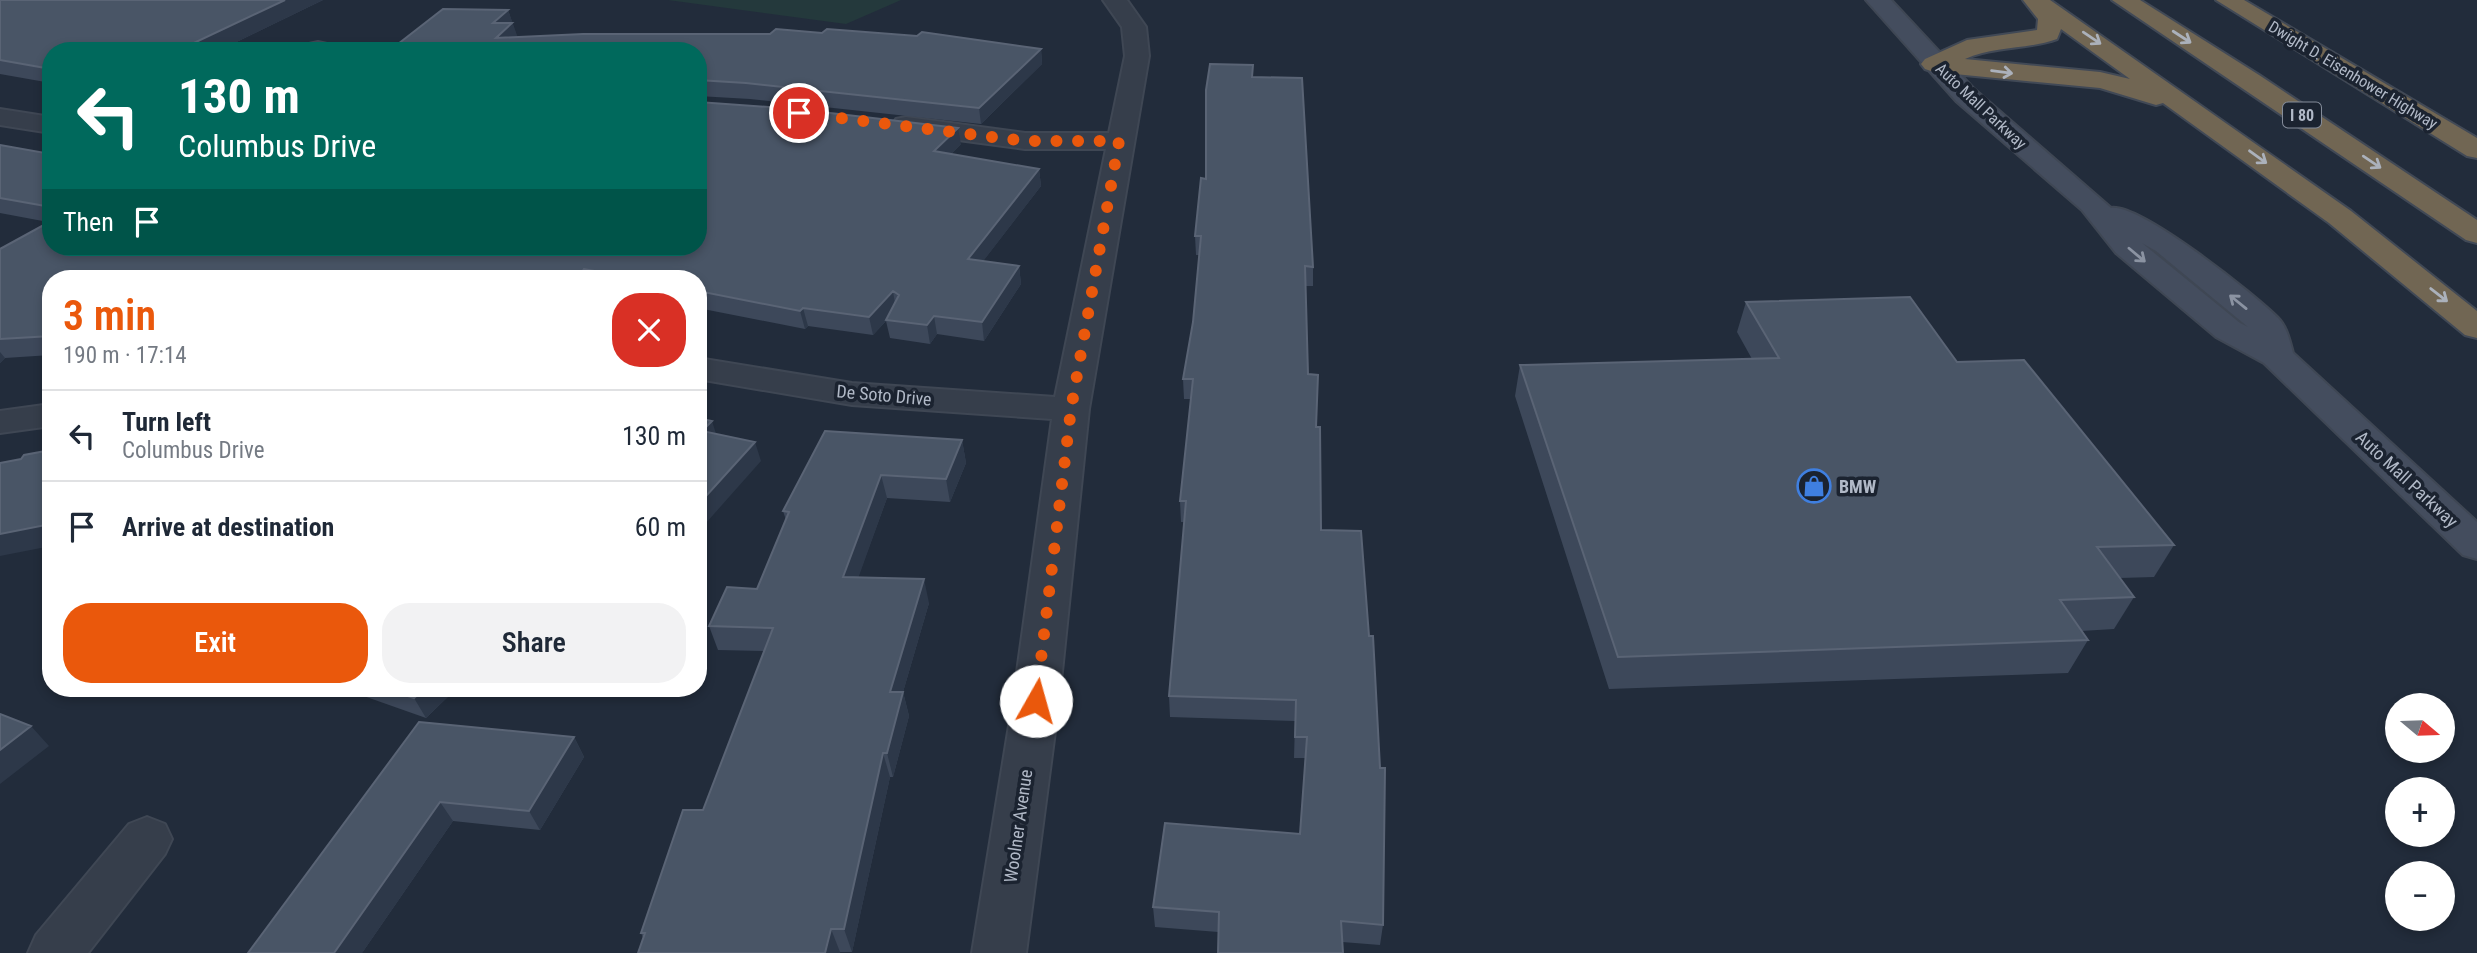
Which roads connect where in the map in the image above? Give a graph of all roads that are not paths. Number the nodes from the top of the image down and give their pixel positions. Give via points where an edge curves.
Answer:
1 (1115, 0) edge
2 (1878, 0) edge
3 (2035, 0) edge
4 (2124, 0) edge
5 (2228, 0) edge
6 (1934, 64) junction
7 (0, 117) edge
8 (2203, 117) junction
9 (879, 122) edge
10 (42, 124) edge
11 (1119, 141) junction
12 (2477, 150) edge
13 (2477, 234) edge
14 (2477, 328) edge
15 (707, 370) edge
16 (1071, 409) junction
17 (42, 416) edge
18 (0, 422) edge
19 (2477, 545) edge
20 (147, 839) dead end
21 (55, 953) edge
22 (999, 953) edge

1 - 11 street, Woolner Avenue via 1135,27 1137,56
2 - 6 street, Auto Mall Parkway via 1911,32
3 - 6 highway via 2050,18 2048,34 2028,41 1976,45
3 -> 8 highway
4 -> 13 highway, I 80
5 - 12 highway, Dwight D. Eisenhower Highway
6 -> 8 highway via 2100,80 2134,88
6 - 19 street, Auto Mall Parkway via 2092,204 2127,246 2228,330 2276,356
7 - 10 street
8 -> 14 highway via 2340,217
9 - 11 street via 1025,141
11 - 16 street, Woolner Avenue
15 - 16 street, De Soto Drive via 852,394
16 - 22 street, Woolner Avenue via 1036,701
17 - 18 street
20 - 21 street

